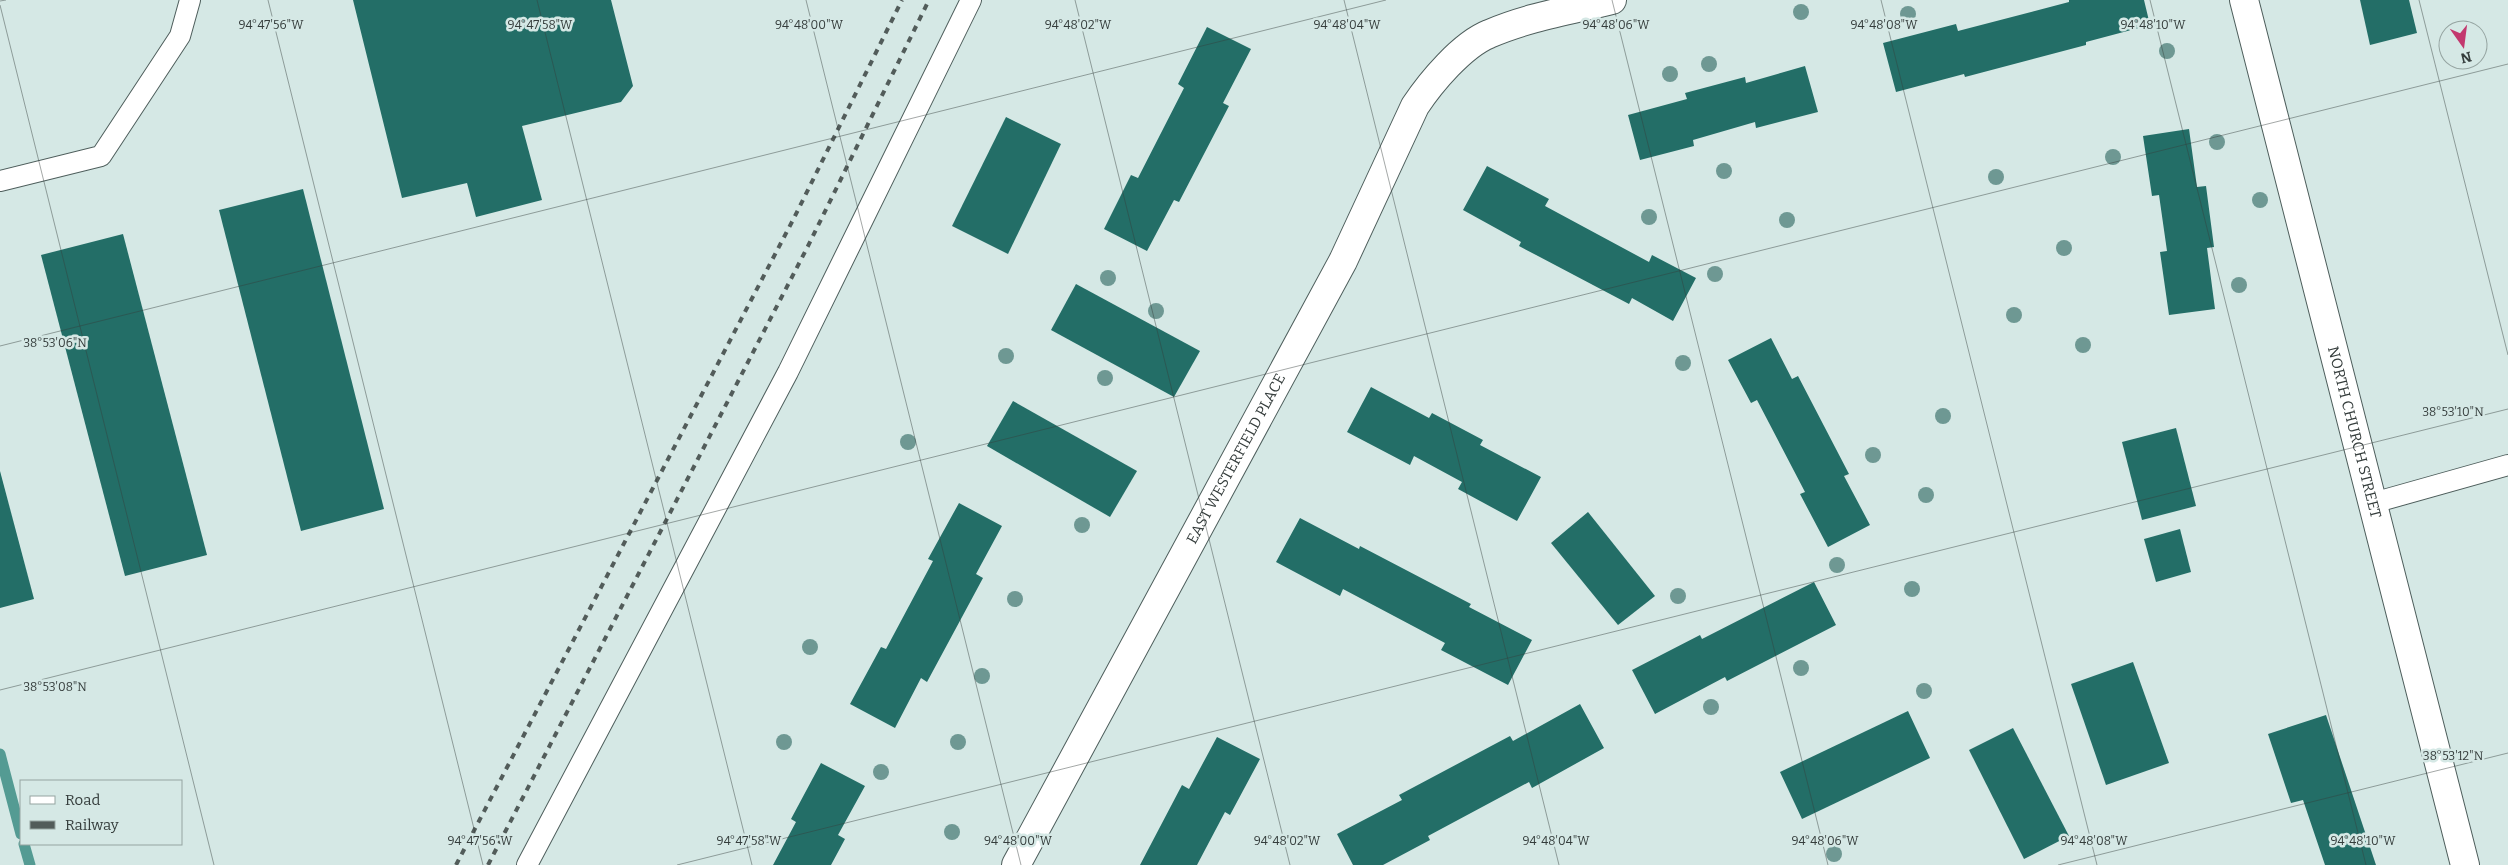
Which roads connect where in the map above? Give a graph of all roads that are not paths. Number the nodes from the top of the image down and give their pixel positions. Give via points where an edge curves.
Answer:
1 (190, 0) edge
2 (971, 0) edge
3 (1612, 0) edge
4 (2244, 0) edge
5 (0, 181) edge
6 (2508, 465) edge
7 (2373, 503) junction
8 (527, 865) edge
9 (1016, 865) edge
10 (2465, 865) edge

1 - 5 lane via 180,36 101,156
2 - 8 lane via 788,372
3 - 9 street, EAST WESTERFIELD PLACE via 1488,34 1459,55 1427,88 1415,106 1343,260
4 - 7 street, NORTH CHURCH STREET
6 - 7 lane
7 - 10 street, NORTH CHURCH STREET

